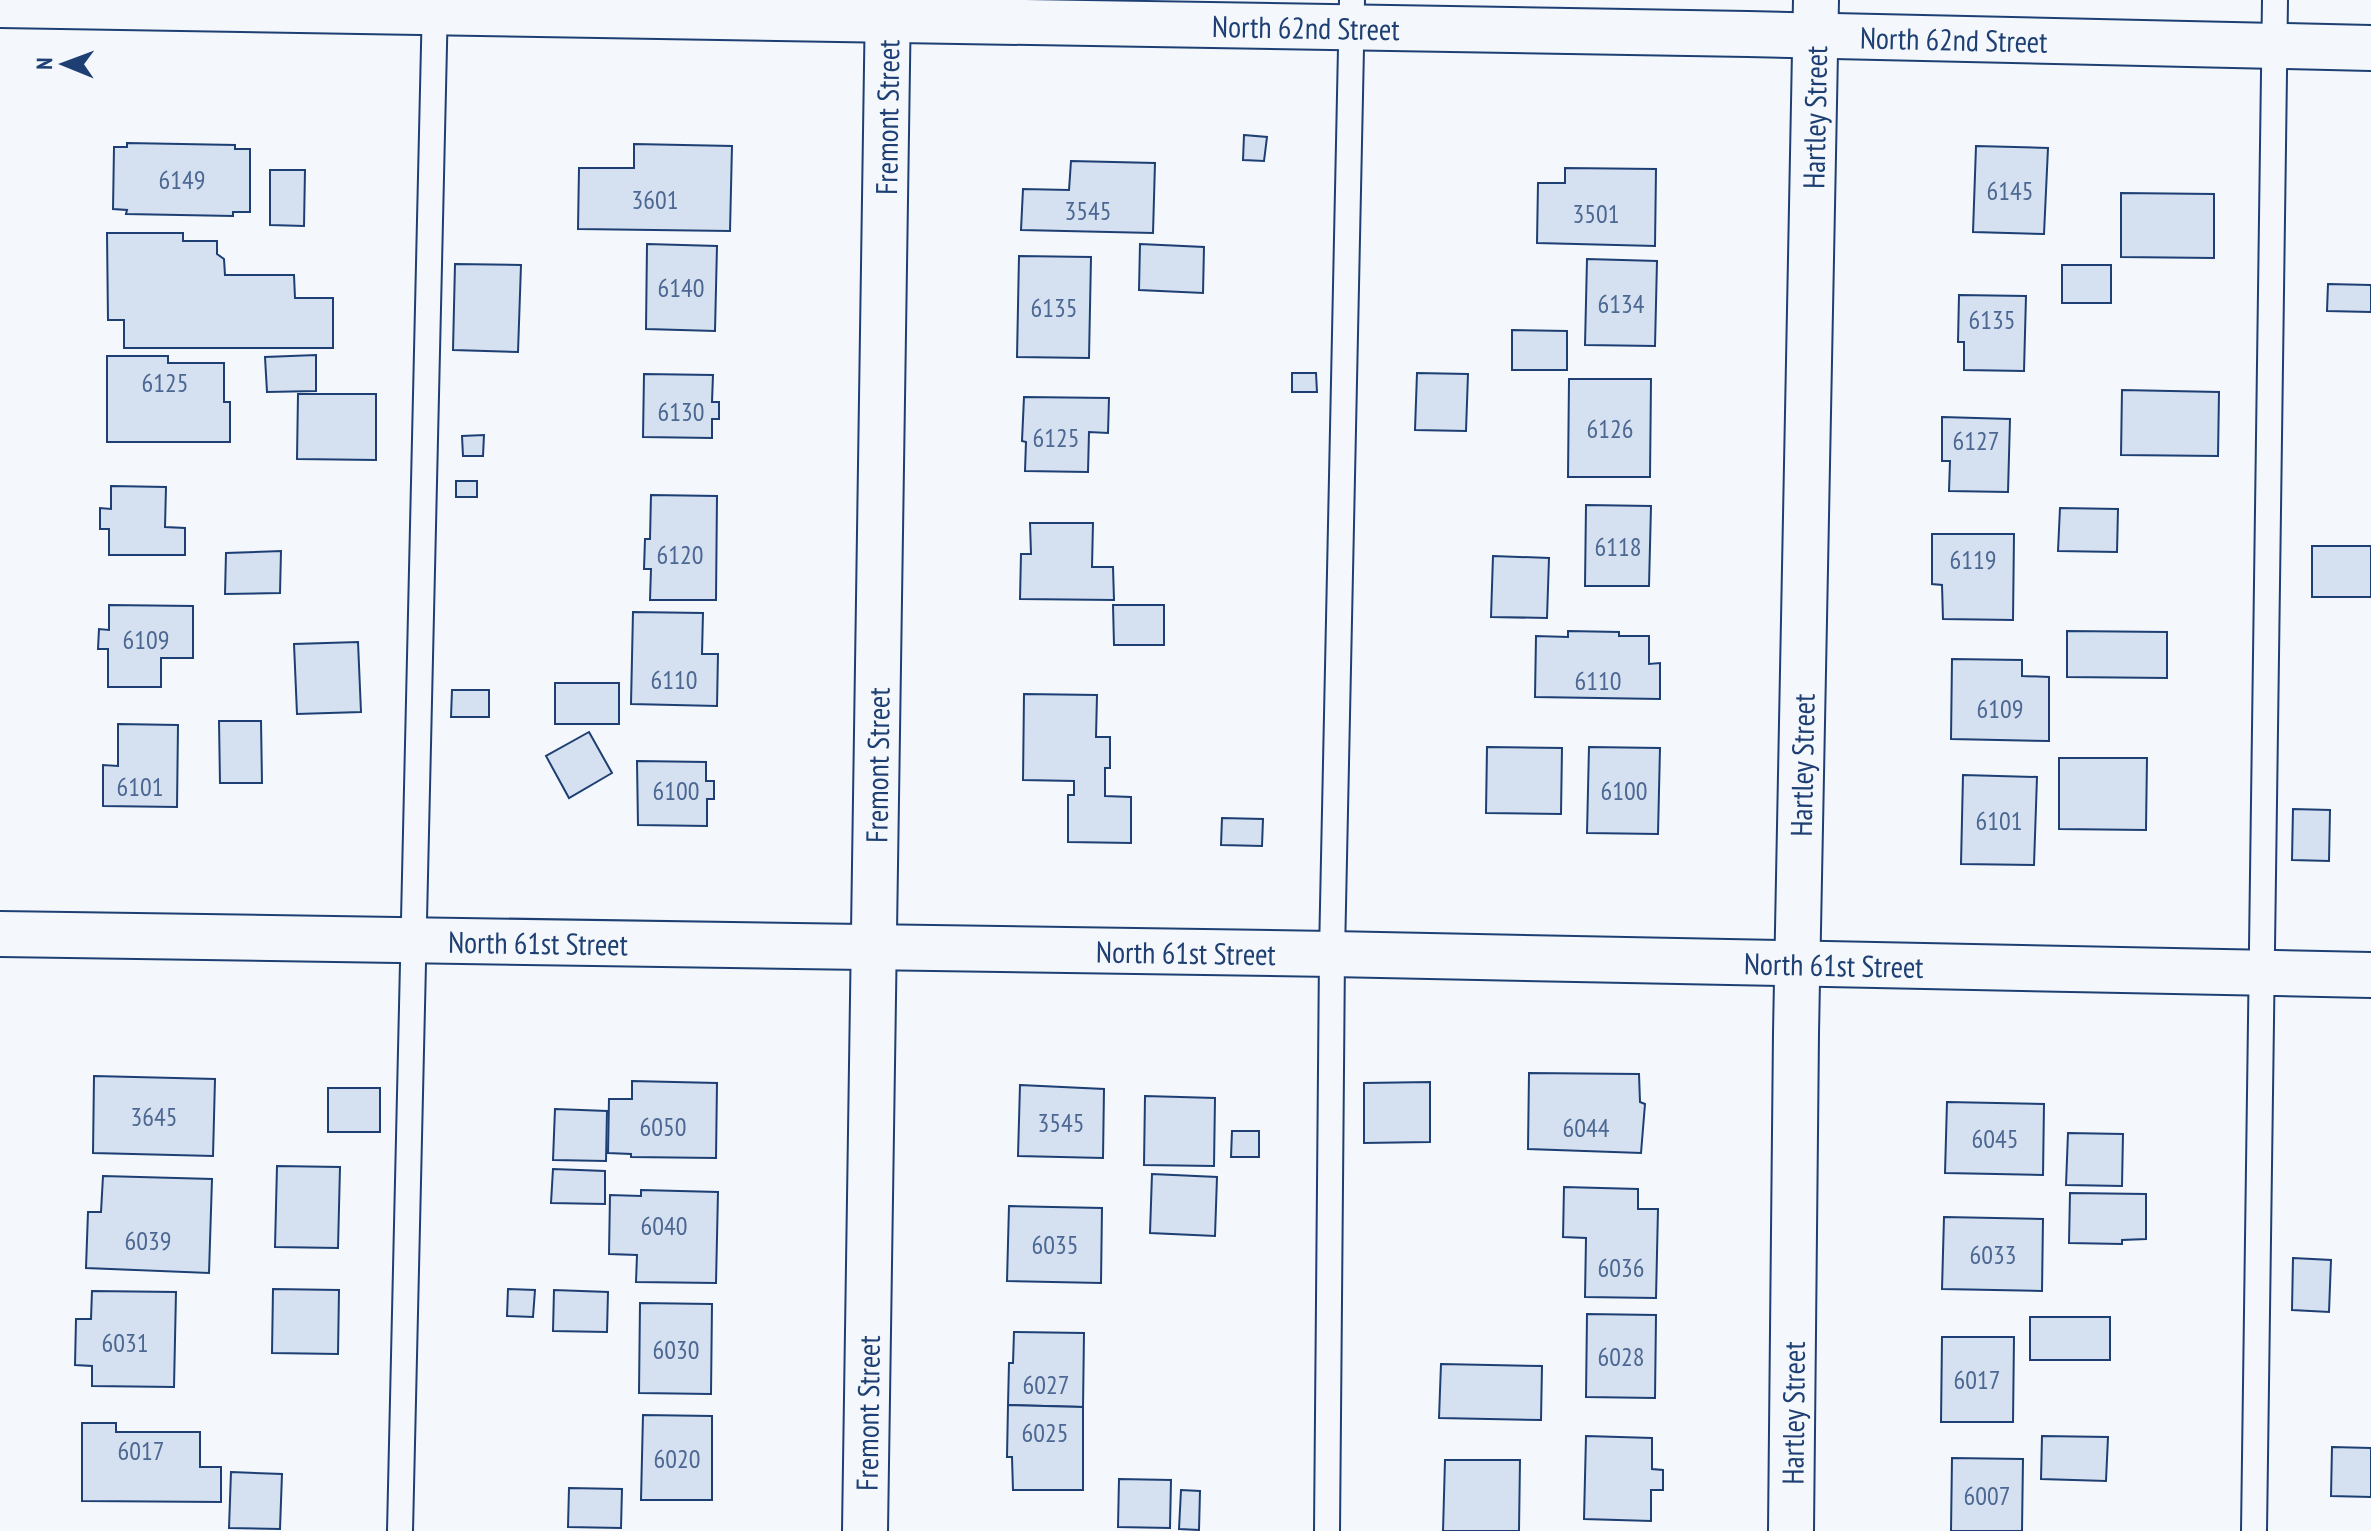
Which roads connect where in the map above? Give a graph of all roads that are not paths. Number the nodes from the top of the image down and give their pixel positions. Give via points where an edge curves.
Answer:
1 (2275, 0) edge
2 (0, 5) edge
3 (435, 6) edge
4 (887, 10) edge
5 (1352, 14) edge
6 (1815, 18) edge
7 (2275, 46) junction
8 (2371, 48) edge
9 (0, 934) edge
10 (413, 941) junction
11 (872, 948) junction
12 (1332, 954) junction
13 (1798, 965) junction
14 (2261, 973) junction
15 (2371, 975) edge
16 (400, 1531) edge
17 (865, 1531) edge
18 (1327, 1531) edge
19 (1791, 1531) edge
20 (2254, 1531) edge

1 - 7 lane
2 - 3 street, North 62nd Street
3 - 4 street, North 62nd Street
3 - 10 lane
4 - 5 street, North 62nd Street
4 - 11 street, Fremont Street
5 - 6 street, North 62nd Street
5 - 12 lane
6 - 7 street, North 62nd Street
6 - 13 street, Hartley Street
7 - 8 street, North 62nd Street
7 - 14 lane
9 - 10 street, North 61st Street
10 - 11 street, North 61st Street
10 - 16 lane
11 - 12 street, North 61st Street
11 - 17 street, Fremont Street
12 - 13 street, North 61st Street
12 - 18 lane
13 - 14 street, North 61st Street
13 - 19 street, Hartley Street
14 - 15 street, North 61st Street
14 - 20 lane

